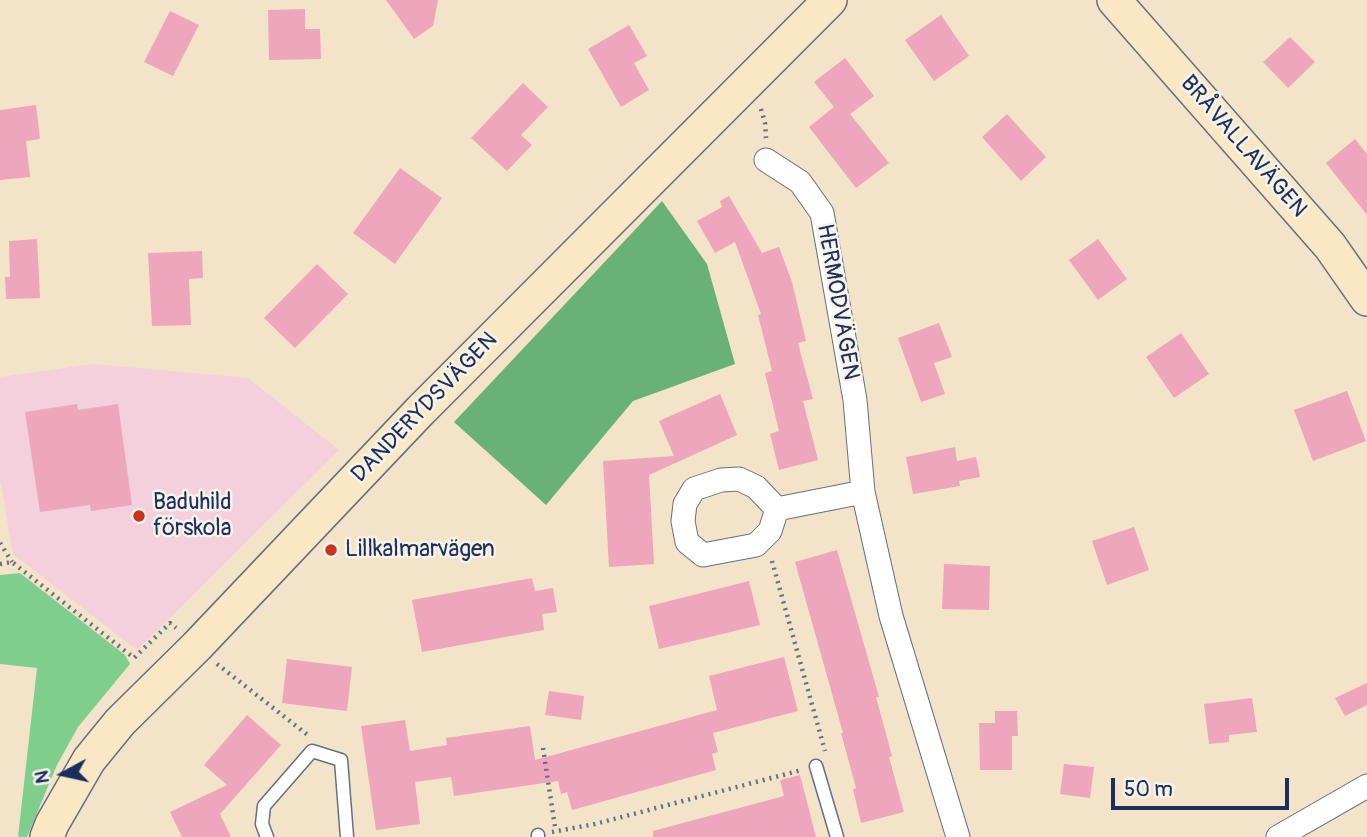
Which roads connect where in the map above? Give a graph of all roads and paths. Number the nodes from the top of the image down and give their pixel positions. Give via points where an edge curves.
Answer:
1 (830, 0) edge
2 (1114, 0) edge
3 (753, 98) dead end
4 (766, 160) joint
5 (1367, 299) edge
6 (863, 492) junction
7 (777, 509) junction
8 (765, 536) junction
9 (0, 542) edge
10 (12, 562) junction
11 (0, 564) edge
12 (203, 652) junction
13 (543, 748) dead end
14 (312, 751) junction
15 (816, 766) junction
16 (1367, 786) edge
17 (556, 832) junction
18 (538, 836) edge
19 (47, 837) edge
20 (267, 837) edge
21 (347, 837) edge
22 (837, 837) edge
23 (957, 837) edge
24 (1278, 837) edge

1 - 12 street, DANDERYDSVÄGEN via 421,410
2 - 5 street, BRÅVALLAVÄGEN via 1330,246
3 - 4 path via 765,123
4 - 6 street, HERMODVÄGEN via 800,182 822,214 855,400
6 - 7 street
6 - 23 street, HERMODVÄGEN via 891,615
7 - 8 street
7 - 8 street via 756,487 739,479 694,489 685,504 687,542 703,555 757,545
8 - 15 path via 826,753
9 - 10 path
10 - 11 path
10 - 12 path via 134,658 170,623
12 - 14 path via 309,735
12 - 19 street, DANDERYDSVÄGEN via 120,722 89,760
13 - 17 path
14 - 20 lane via 264,806 262,824
14 - 21 lane via 341,760
15 - 17 path
15 - 22 lane
16 - 24 street
17 - 18 path

